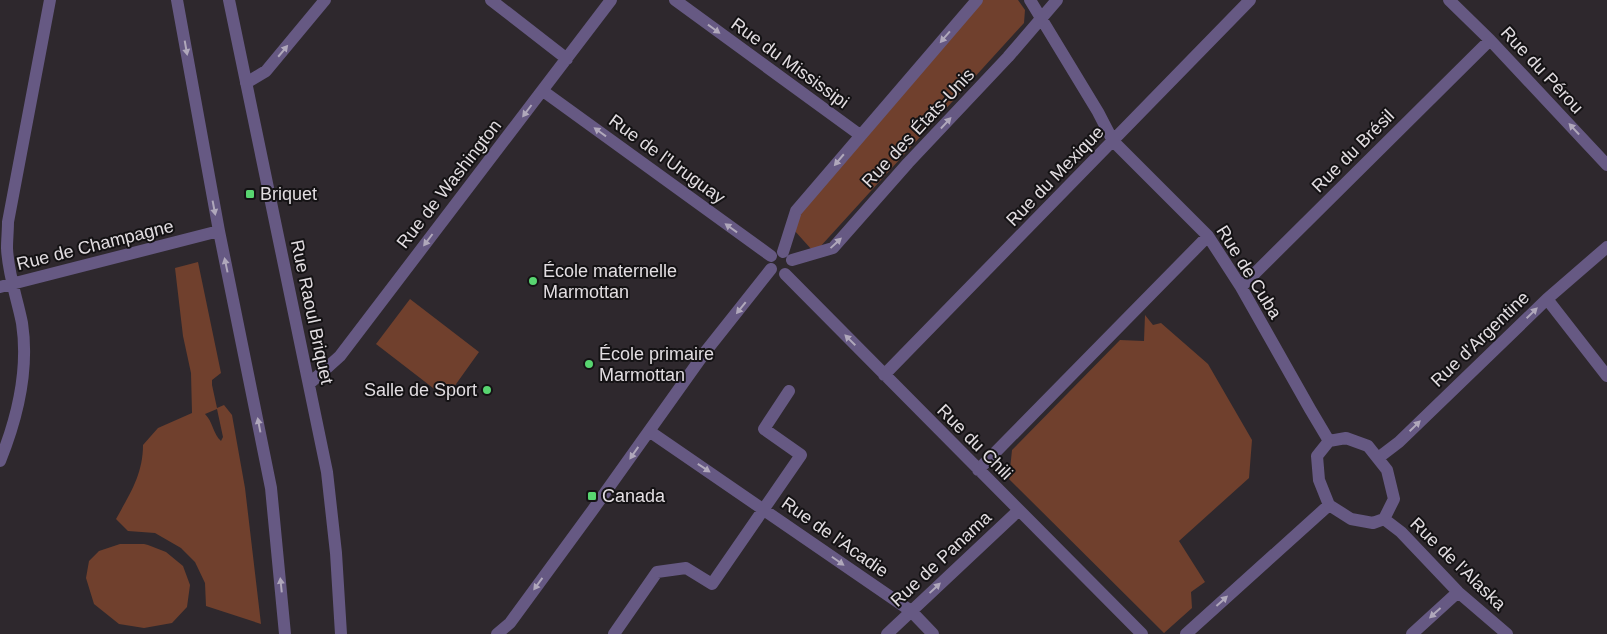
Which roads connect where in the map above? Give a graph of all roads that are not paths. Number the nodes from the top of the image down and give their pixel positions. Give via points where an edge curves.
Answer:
1 (50, 0) edge
2 (177, 0) edge
3 (229, 0) edge
4 (325, 0) edge
5 (491, 0) edge
6 (611, 0) edge
7 (675, 0) edge
8 (977, 0) edge
9 (1030, 0) edge
10 (1056, 0) edge
11 (1250, 0) edge
12 (1449, 0) edge
13 (1042, 18) junction
14 (1490, 40) junction
15 (567, 59) junction
16 (246, 83) junction
17 (543, 90) junction
18 (860, 135) junction
19 (1113, 141) junction
20 (1607, 165) edge
21 (219, 231) junction
22 (1208, 236) junction
23 (1607, 247) edge
24 (787, 256) junction
25 (771, 263) junction
26 (785, 274) junction
27 (14, 283) junction
28 (0, 287) edge
29 (1241, 287) junction
30 (1547, 299) junction
31 (884, 375) junction
32 (1607, 376) edge
33 (309, 384) junction
34 (789, 391) dead end
35 (649, 431) junction
36 (1329, 441) junction
37 (1378, 458) junction
38 (0, 461) edge
39 (978, 470) junction
40 (1330, 505) junction
41 (764, 509) junction
42 (1019, 510) junction
43 (1384, 519) junction
44 (1458, 592) junction
45 (911, 611) junction
46 (508, 629) edge
47 (285, 634) edge
48 (341, 634) edge
49 (497, 634) edge
50 (614, 634) edge
51 (888, 634) edge
52 (933, 634) edge
53 (1142, 634) edge
54 (1186, 634) edge
55 (1412, 634) edge
56 (1508, 634) edge

1 - 27 street via 8,222 7,248
2 -> 21 street
3 - 16 street, Rue Raoul Briquet
16 -> 4 street via 266,71
5 - 15 street
6 - 15 street, Rue de Washington
7 -> 18 street, Rue du Mississipi
8 -> 18 street, Rue des États-Unis
9 - 13 street, Rue de Cuba
10 - 13 street, Rue des États-Unis
11 - 19 street, Rue du Mexique
12 - 14 street, Rue du Pérou
13 - 19 street, Rue de Cuba
24 -> 13 street, Rue des États-Unis via 833,248
20 -> 14 street, Rue du Pérou
14 - 29 street, Rue du Brésil
15 - 17 street, Rue de Washington
16 - 33 street, Rue Raoul Briquet
25 -> 17 street, Rue de l'Uruguay
17 -> 33 street, Rue de Washington via 340,356
18 -> 24 street, Rue des États-Unis via 796,211
19 - 22 street, Rue de Cuba
19 - 31 street, Rue du Mexique
21 - 27 street, Rue de Champagne
47 -> 21 street via 271,488
22 - 29 street, Rue de Cuba
22 - 39 street
23 - 30 street, Rue d'Argentine
24 - 25 street via 776,252
24 - 26 street via 792,266
25 - 26 street via 779,274
25 -> 35 street
31 -> 26 street, Rue du Chili
27 - 28 street, Rue de Champagne
27 - 38 street via 22,325 22,377 16,418
29 - 36 street, Rue de Cuba
30 - 32 street
37 -> 30 street, Rue d'Argentine via 1399,442
31 - 39 street, Rue du Chili
33 - 48 street, Rue Raoul Briquet via 332,513
34 - 41 street, Rue de l'Acadie via 764,429 801,456
35 -> 41 street, Rue de l'Acadie
35 -> 46 street
36 - 37 street via 1346,438 1368,446
36 - 40 street via 1317,456 1319,480
37 - 43 street via 1387,470 1394,499
39 - 42 street, Rue du Chili
40 - 43 street via 1351,519 1373,523
54 -> 40 street
41 -> 45 street, Rue de l'Acadie
41 - 50 street, Rue de l'Acadie via 712,584 686,568 656,572
45 -> 42 street, Rue de Panama
42 - 53 street, Rue du Chili
43 - 44 street, Rue de l'Alaska via 1401,532
44 -> 55 street
44 - 56 street, Rue de l'Alaska
45 - 51 street, Rue de Panama
45 - 52 street, Rue de l'Acadie
46 - 49 street

